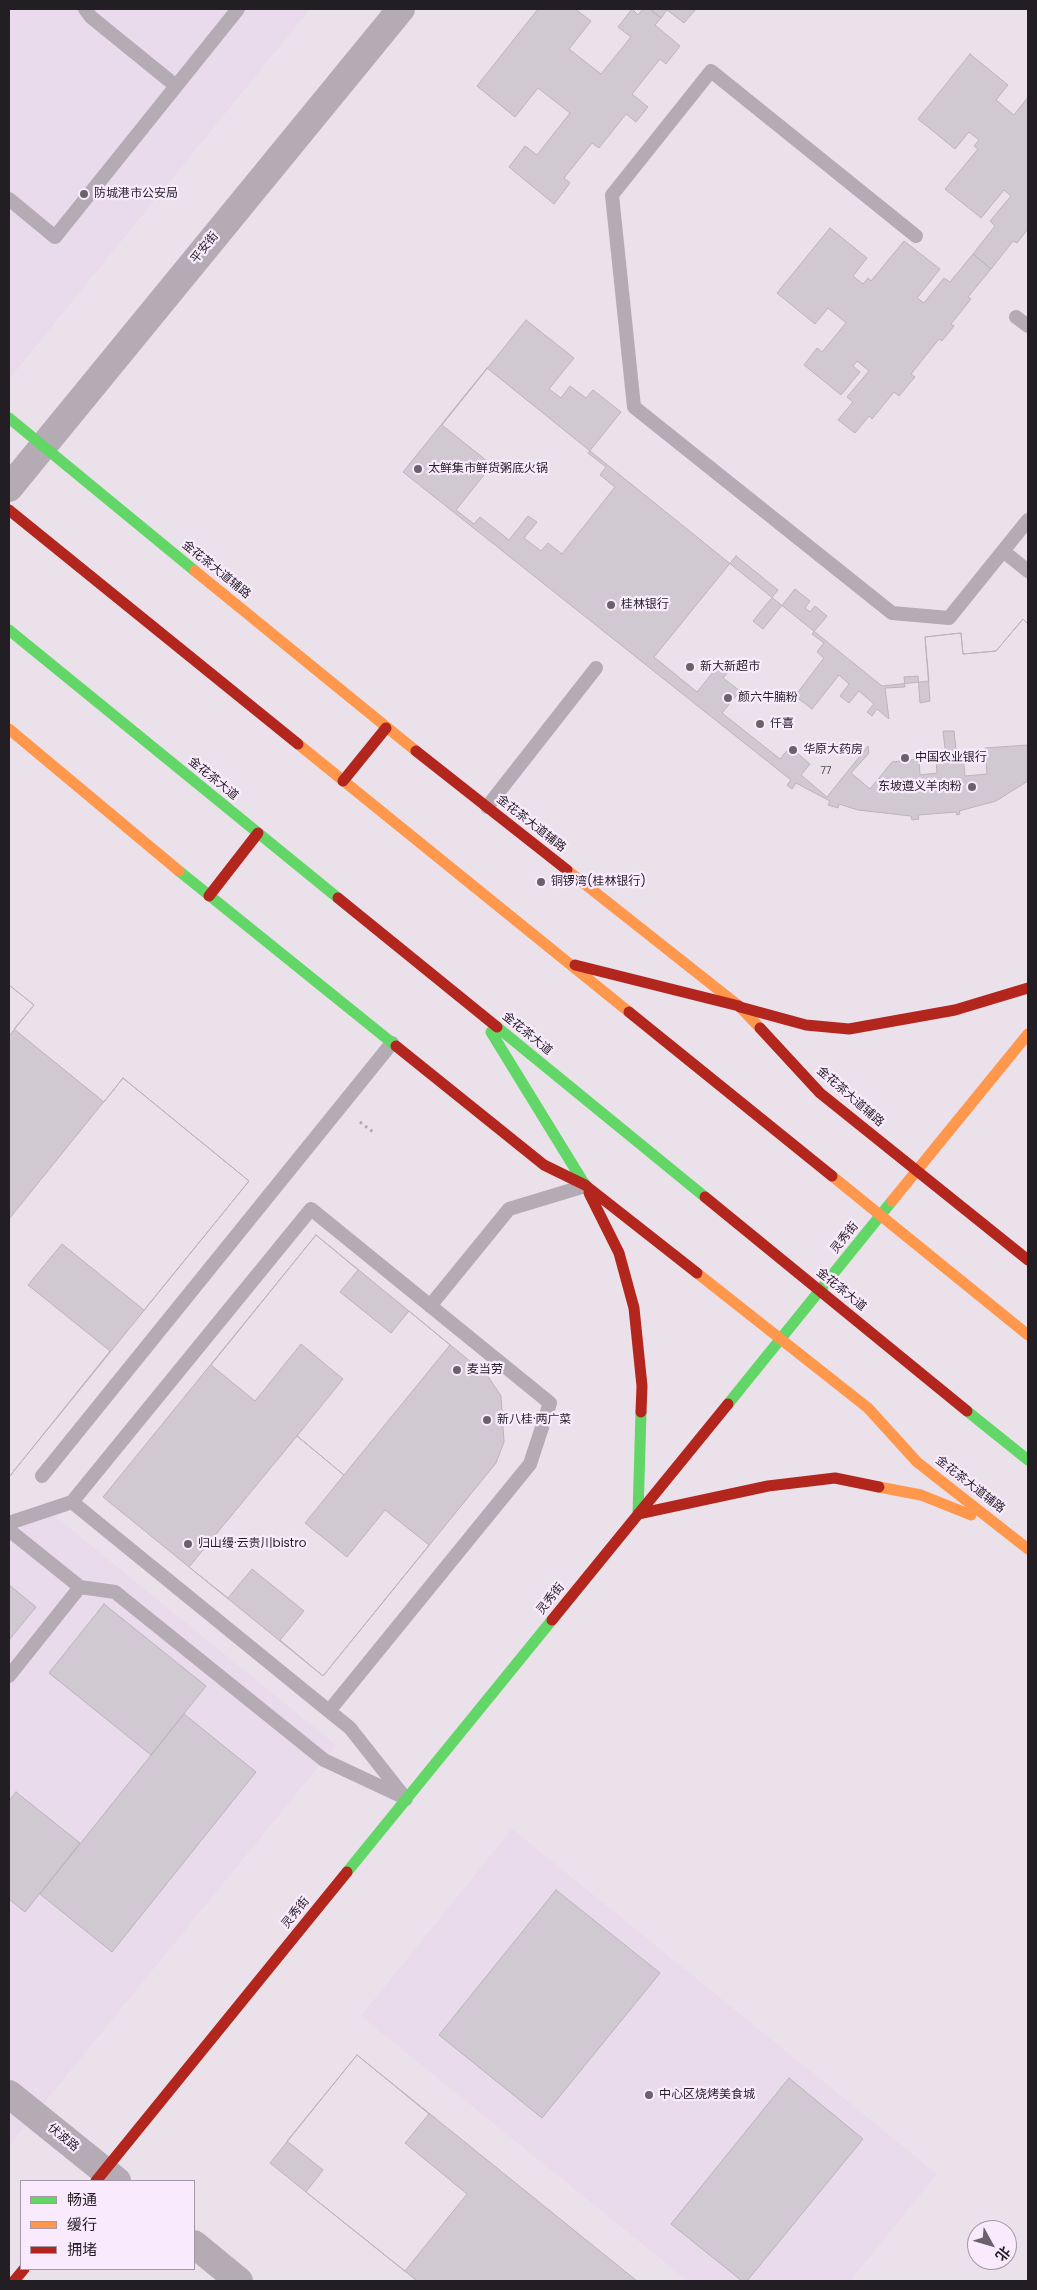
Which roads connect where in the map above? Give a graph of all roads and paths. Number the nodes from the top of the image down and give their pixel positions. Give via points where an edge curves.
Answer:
1 (85, 9) edge
2 (238, 9) edge
3 (400, 9) edge
4 (176, 86) junction
5 (9, 199) edge
6 (916, 236) dead end
7 (1016, 316) dead end
8 (1028, 326) edge
9 (9, 418) edge
10 (43, 445) junction
11 (9, 488) edge
12 (9, 510) edge
13 (1028, 520) edge
14 (1003, 551) junction
15 (1028, 571) edge
16 (9, 630) edge
17 (596, 668) dead end
18 (386, 728) junction
19 (11, 735) edge
20 (343, 781) junction
21 (487, 807) junction
22 (258, 833) junction
23 (208, 896) junction
24 (567, 963) junction
25 (1028, 988) edge
26 (739, 1006) junction
27 (480, 1014) junction
28 (1028, 1034) edge
29 (392, 1043) junction
30 (917, 1171) junction
31 (585, 1185) junction
32 (881, 1216) junction
33 (1028, 1260) edge
34 (820, 1290) junction
35 (430, 1306) junction
36 (1028, 1335) edge
37 (780, 1339) junction
38 (1028, 1460) edge
39 (42, 1476) dead end
40 (72, 1502) junction
41 (638, 1514) junction
42 (9, 1523) edge
43 (1001, 1527) junction
44 (9, 1530) edge
45 (1028, 1549) edge
46 (80, 1586) junction
47 (9, 1676) edge
48 (329, 1711) junction
49 (406, 1799) junction
50 (9, 2094) edge
51 (105, 2178) edge
52 (195, 2245) edge
53 (23, 2270) edge
54 (14, 2281) edge
55 (238, 2281) edge

1 - 4 lane
2 - 4 lane
3 - 10 street, 平安街
4 - 5 lane via 55,236
6 - 14 lane via 711,71 612,194 634,407 892,613 949,618
7 - 8 lane
9 - 10 main road, 金花茶大道辅路
10 - 11 street, 平安街
10 - 18 main road, 金花茶大道辅路
12 - 20 main road
13 - 14 lane
14 - 15 lane
16 - 22 main road, 金花茶大道
17 - 21 lane
18 - 20 main road
18 - 21 main road, 金花茶大道辅路
19 - 23 main road, 金花茶大道辅路
20 - 24 main road
21 - 26 main road, 金花茶大道辅路
22 - 23 main road
22 - 27 main road, 金花茶大道
23 - 29 main road, 金花茶大道辅路
24 - 26 main road
24 - 32 main road
25 - 26 main road via 955,1010 849,1029 806,1026
26 - 30 main road, 金花茶大道辅路 via 820,1093
27 - 31 main road
27 - 34 main road, 金花茶大道
28 - 30 main road, 灵秀街
29 - 31 main road, 金花茶大道辅路 via 544,1166
29 - 39 lane
30 - 32 main road, 灵秀街
30 - 33 main road, 金花茶大道辅路
31 - 35 lane via 509,1209
31 - 37 main road, 金花茶大道辅路
31 - 41 main road via 619,1253 634,1308 642,1386
32 - 34 main road, 灵秀街
32 - 36 main road
34 - 37 main road, 灵秀街
34 - 38 main road, 金花茶大道
35 - 40 lane via 311,1208
35 - 48 lane via 550,1403 530,1464
37 - 41 main road, 灵秀街
37 - 43 main road, 金花茶大道辅路 via 878,1417 918,1462
40 - 42 lane
40 - 48 lane
41 - 43 main road via 768,1486 835,1478 921,1495
41 - 49 main road, 灵秀街
43 - 45 main road, 金花茶大道辅路
44 - 46 lane
46 - 47 lane
46 - 49 lane via 115,1592 324,1760
48 - 49 lane via 350,1728
49 - 51 main road, 灵秀街
50 - 51 street, 伏波路
52 - 55 street
53 - 54 main road

